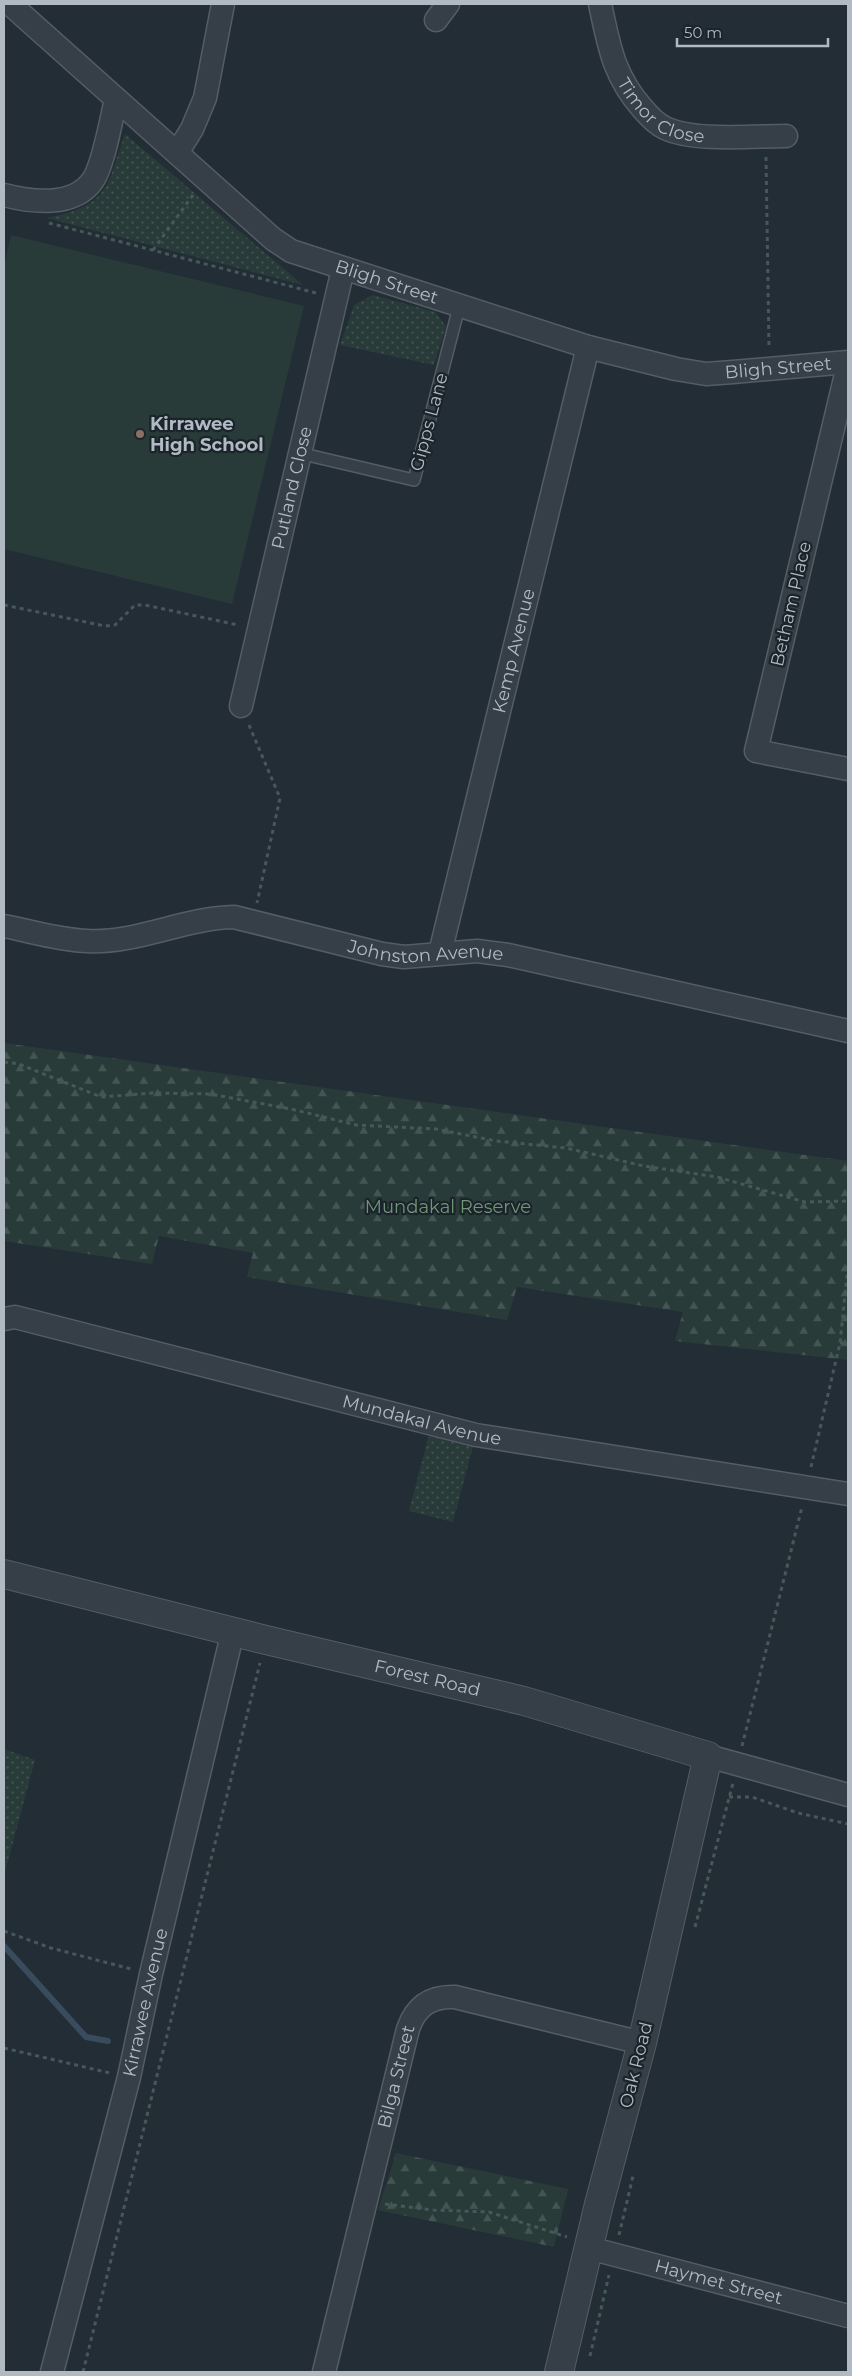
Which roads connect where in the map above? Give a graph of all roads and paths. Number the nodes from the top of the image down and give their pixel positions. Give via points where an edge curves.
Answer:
1 (10, 4) edge
2 (223, 4) edge
3 (600, 4) edge
4 (116, 99) junction
5 (776, 136) joint
6 (177, 153) junction
7 (206, 179) junction
8 (4, 195) edge
9 (44, 222) dead end
10 (153, 250) junction
11 (343, 270) junction
12 (336, 299) junction
13 (459, 307) junction
14 (588, 348) junction
15 (848, 362) edge
16 (848, 366) edge
17 (772, 369) junction
18 (299, 453) junction
19 (4, 605) edge
20 (259, 630) junction
21 (241, 706) joint
22 (848, 769) edge
23 (253, 920) junction
24 (4, 926) edge
25 (440, 953) junction
26 (848, 1031) edge
27 (4, 1062) edge
28 (848, 1202) edge
29 (848, 1266) edge
30 (4, 1319) edge
31 (840, 1343) junction
32 (848, 1343) edge
33 (807, 1487) junction
34 (848, 1494) edge
35 (4, 1574) edge
36 (233, 1631) junction
37 (266, 1640) junction
38 (708, 1756) junction
39 (738, 1764) junction
40 (848, 1795) edge
41 (729, 1796) dead end
42 (848, 1824) edge
43 (4, 1931) edge
44 (152, 1974) junction
45 (642, 2043) junction
46 (4, 2048) edge
47 (129, 2077) junction
48 (365, 2201) junction
49 (589, 2246) junction
50 (611, 2267) dead end
51 (848, 2316) edge
52 (590, 2356) dead end
53 (52, 2372) edge
54 (83, 2372) edge
55 (324, 2372) edge
56 (559, 2372) edge

1 - 4 street, Bligh Street
2 - 6 street via 205,98
3 - 5 street, Timor Close via 619,77 631,96 664,128 687,134 726,137
4 - 6 street, Bligh Street
4 - 8 street via 96,173 82,191 67,198 45,201
5 - 17 path via 768,330
6 - 7 street, Bligh Street
7 - 10 path
7 - 11 street, Bligh Street via 291,251
9 - 10 path
10 - 12 path
11 - 12 street, Putland Close
11 - 13 street, Bligh Street
12 - 18 street, Putland Close
13 - 14 street, Bligh Street
13 - 18 lane, Gipps Lane via 414,480
14 - 17 street, Bligh Street via 706,374
14 - 25 street, Kemp Avenue
15 - 17 street, Bligh Street
16 - 22 street, Betham Place via 756,751
18 - 20 street, Putland Close
19 - 20 path via 106,626 115,625 135,605 145,605
20 - 21 street, Putland Close
21 - 23 path via 280,798
23 - 24 street, Johnston Avenue via 215,917 86,942
23 - 25 street, Johnston Avenue via 382,954 404,957
25 - 26 street, Johnston Avenue via 477,951 508,955
27 - 28 path via 19,1064 100,1097 153,1093 210,1094 356,1125 436,1129 496,1141 566,1148 644,1166 717,1177 805,1202
29 - 31 path
30 - 33 street, Mundakal Avenue via 15,1317 476,1434
31 - 32 path
31 - 33 path
33 - 34 street, Mundakal Avenue
33 - 39 path
35 - 36 street, Forest Road
36 - 37 street, Forest Road
36 - 44 street, Kirrawee Avenue
37 - 38 street, Forest Road via 524,1702
37 - 54 path
38 - 39 street, Forest Road
38 - 45 street, Oak Road
39 - 40 street, Forest Road
41 - 42 path via 752,1797 798,1813
43 - 44 path via 50,1948
44 - 47 street, Kirrawee Avenue
45 - 48 street, Bilga Street via 455,1997 445,1996 425,2003 412,2018 408,2029
45 - 49 street, Oak Road
46 - 47 path
47 - 53 street, Kirrawee Avenue
48 - 49 path via 433,2210 489,2212
48 - 55 street, Bilga Street
49 - 51 street, Haymet Street
49 - 56 street, Oak Road
50 - 52 path

